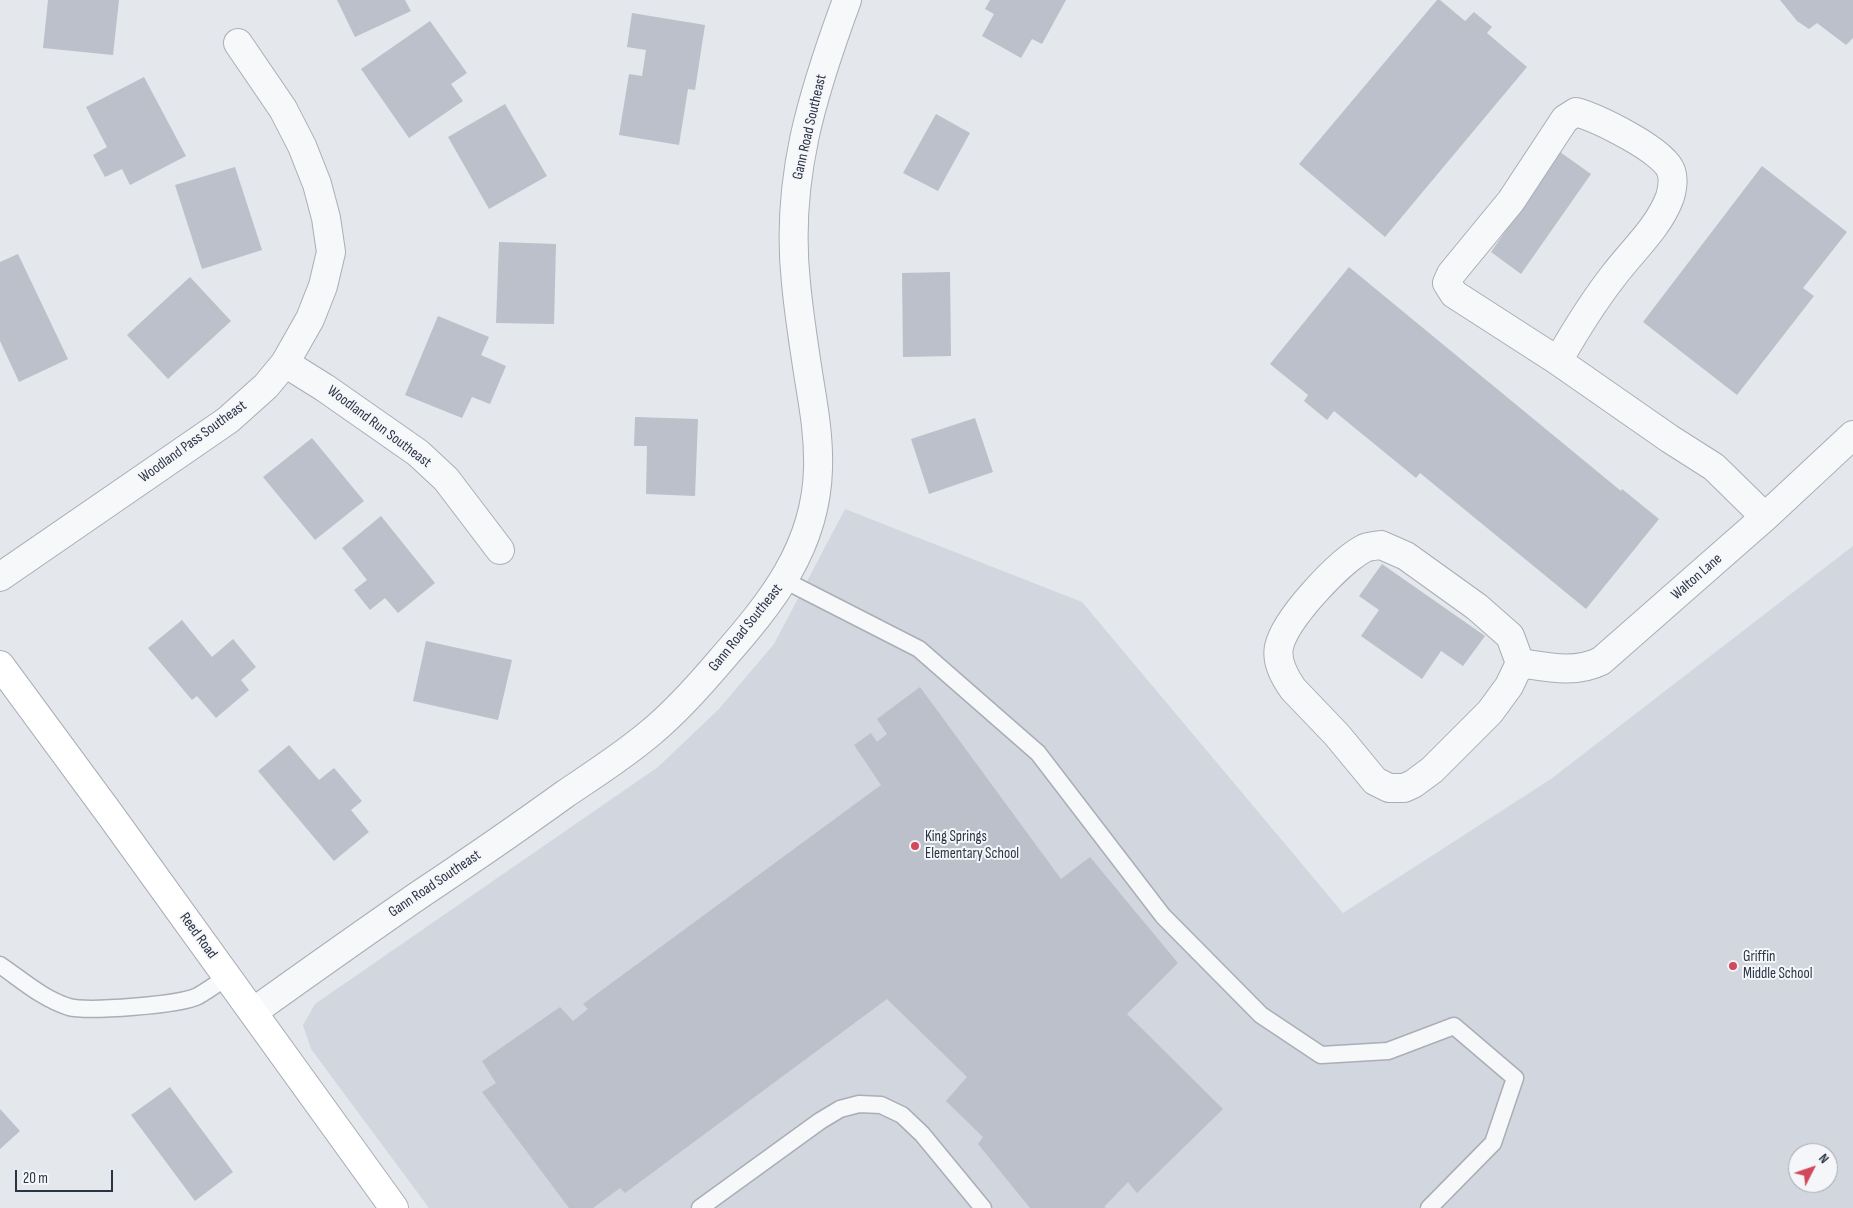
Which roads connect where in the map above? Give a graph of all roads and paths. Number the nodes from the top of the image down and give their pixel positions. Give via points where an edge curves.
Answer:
1 (847, 0) edge
2 (238, 43) dead end
3 (1558, 361) junction
4 (285, 363) junction
5 (1853, 435) edge
6 (1765, 517) junction
7 (500, 550) dead end
8 (0, 577) edge
9 (784, 580) junction
10 (1520, 664) junction
11 (0, 665) edge
12 (0, 965) edge
13 (227, 977) junction
14 (253, 1012) junction
15 (394, 1208) edge
16 (700, 1208) edge
17 (983, 1208) edge
18 (1429, 1208) edge

1 - 9 street, Gann Road Southeast via 810,116 796,184 793,234 796,282 816,422 818,471 811,517
2 - 4 street, Woodland Pass Southeast via 283,109 302,146 317,184 331,252 323,286 310,319
3 - 3 street via 1454,294 1447,283 1510,201 1564,119 1576,112 1628,135 1662,159 1671,170 1673,180 1670,198 1656,224 1613,276
3 - 6 street via 1714,467
4 - 7 street, Woodland Run Southeast via 418,453 446,479
4 - 8 street, Woodland Pass Southeast via 266,386 228,420
5 - 6 street, Walton Lane
6 - 10 street, Walton Lane via 1601,661 1577,669
9 - 14 street, Gann Road Southeast via 697,688 649,734
9 - 18 lane via 920,649 1038,753 1163,916 1261,1015 1321,1055 1388,1051 1454,1026 1515,1078 1493,1143
10 - 10 street via 1510,636 1477,607 1406,556 1382,545 1364,548 1326,579 1291,622 1279,647 1279,659 1293,689 1375,781 1389,788 1404,788 1432,770 1490,712
11 - 13 street, Reed Road
12 - 13 lane via 55,1002 85,1009 157,1004 197,996
13 - 14 street, Reed Road
14 - 15 street, Reed Road
16 - 17 lane via 840,1109 860,1104 881,1105 902,1115 922,1134

